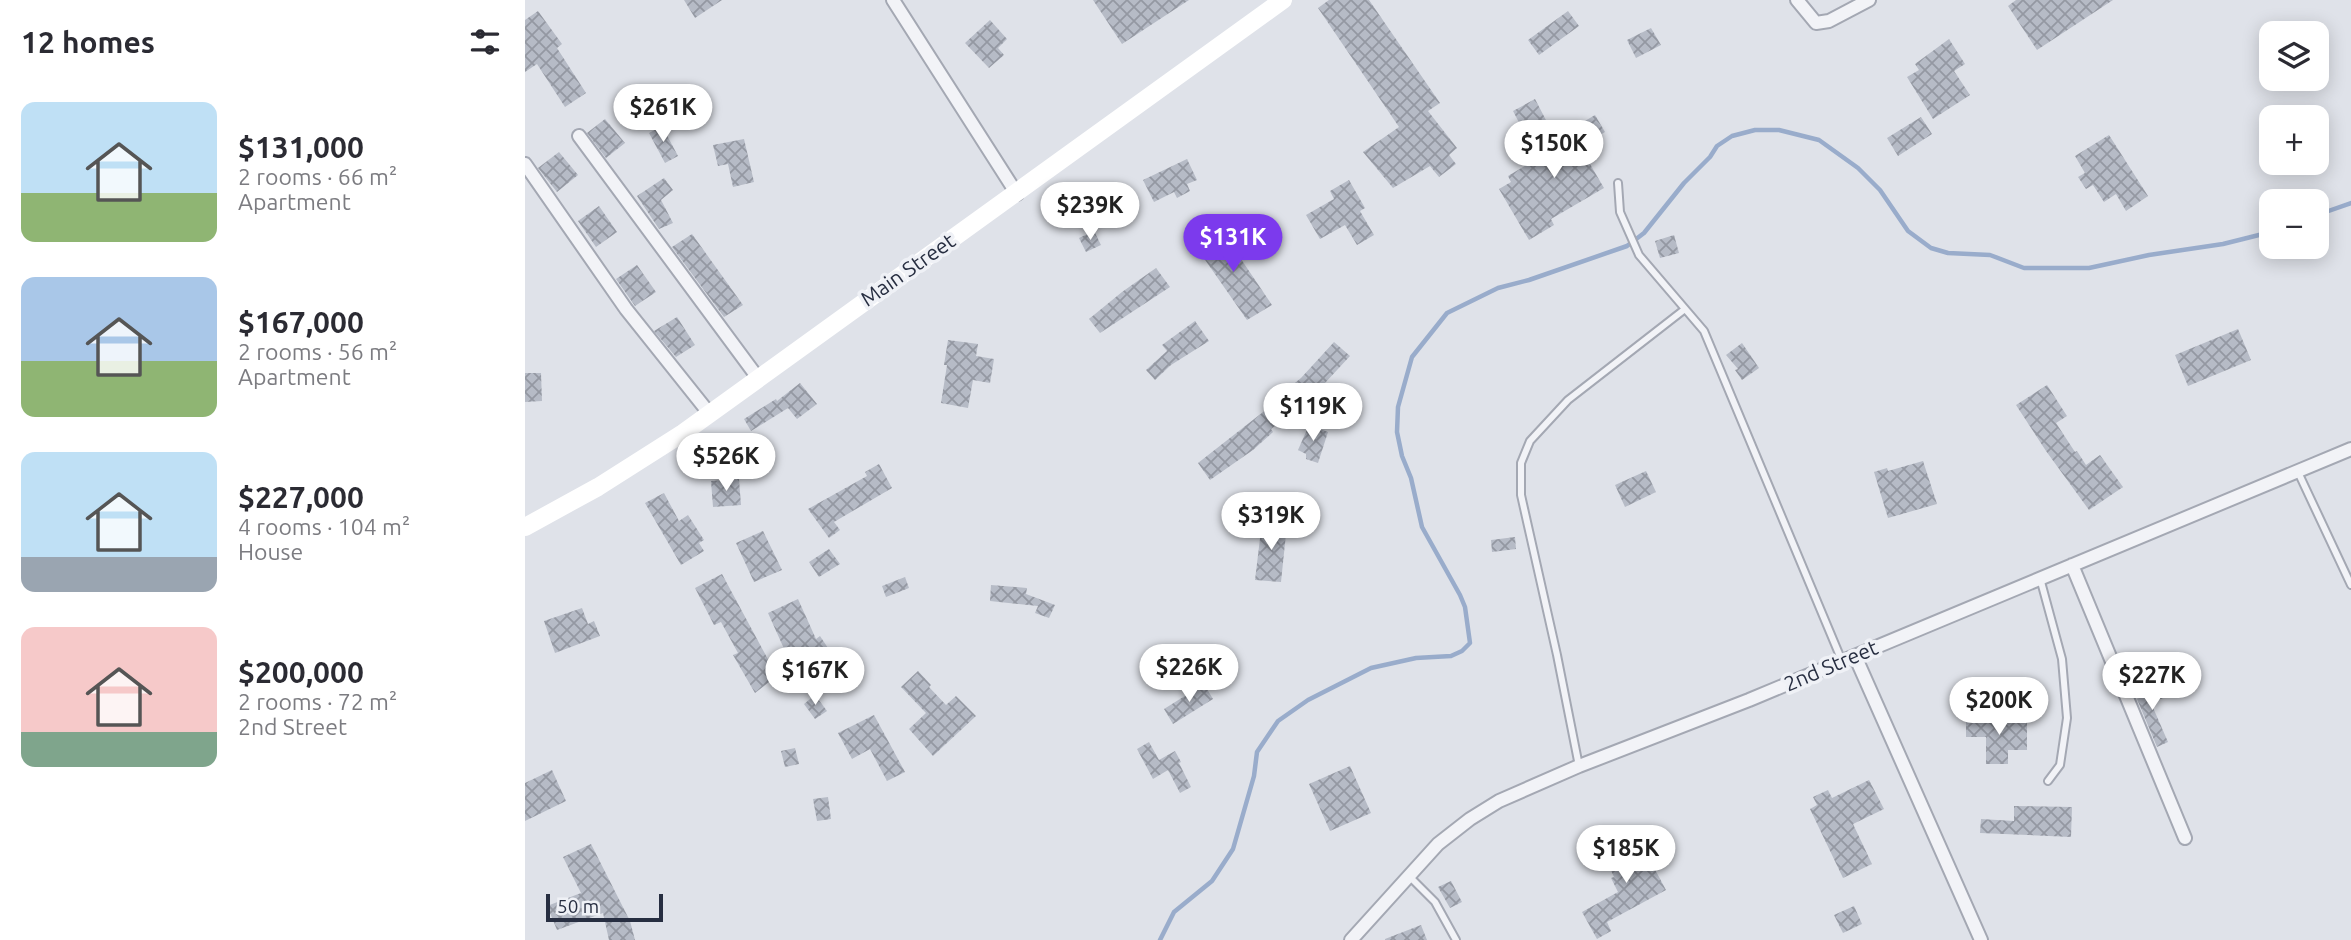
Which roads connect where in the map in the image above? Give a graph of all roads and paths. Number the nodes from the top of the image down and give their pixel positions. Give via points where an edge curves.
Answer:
1 (893, 0) edge
2 (1283, 0) edge
3 (1797, 0) edge
4 (1869, 0) edge
5 (579, 136) dead end
6 (525, 164) edge
7 (1618, 183) dead end
8 (1017, 194) junction
9 (1685, 309) junction
10 (758, 378) junction
11 (709, 413) junction
12 (2351, 449) edge
13 (2298, 472) junction
14 (525, 527) edge
15 (2072, 565) junction
16 (2041, 578) junction
17 (2351, 585) edge
18 (1855, 656) junction
19 (1842, 661) junction
20 (1579, 766) junction
21 (2047, 781) dead end
22 (2185, 838) dead end
23 (1407, 875) junction
24 (1351, 940) edge
25 (1456, 940) edge
26 (1981, 940) edge

1 - 8 street
2 - 8 main road, Main Street
3 - 4 street via 1816,23
5 - 10 street
6 - 11 street via 626,309
7 - 9 lane via 1627,232 1639,254
8 - 10 main road, Main Street
9 - 19 lane via 1704,331
9 - 20 lane via 1568,400 1530,441 1521,463 1521,495
10 - 11 main road, Main Street
11 - 14 main road, Main Street via 598,487
12 - 13 street, 2nd Street
13 - 15 street, 2nd Street
13 - 17 lane
15 - 16 street, 2nd Street
15 - 22 street
16 - 18 street, 2nd Street
16 - 21 lane via 2062,659 2067,718 2060,765
18 - 19 street, 2nd Street
18 - 26 street
19 - 20 street, 2nd Street
20 - 23 street, 2nd Street via 1499,801 1470,819
23 - 24 street, 2nd Street
23 - 25 lane via 1435,902

